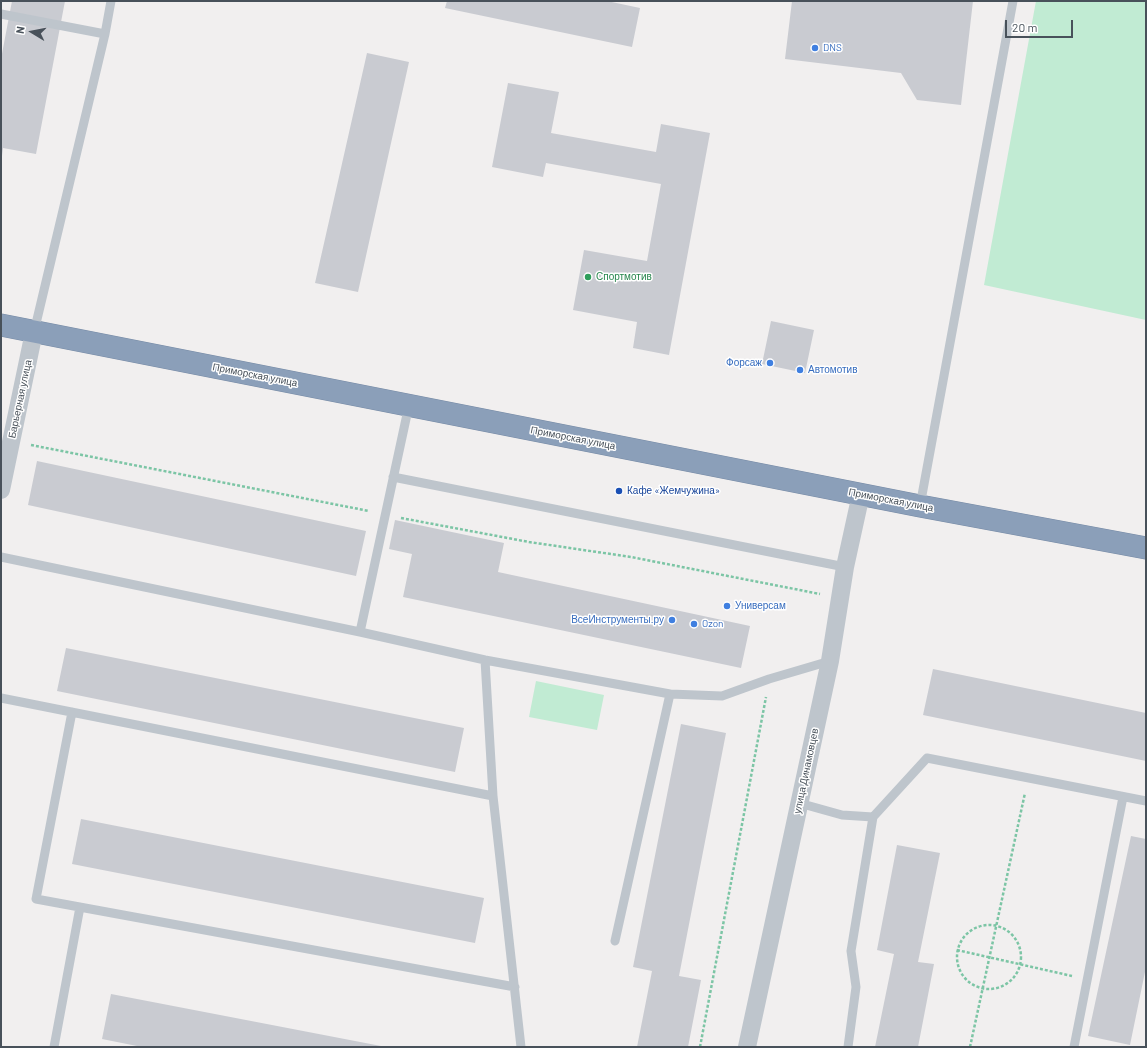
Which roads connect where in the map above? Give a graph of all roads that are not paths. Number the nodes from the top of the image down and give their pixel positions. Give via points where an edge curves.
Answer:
1 (111, 1) edge
2 (1013, 1) edge
3 (1, 14) edge
4 (105, 34) junction
5 (1, 326) edge
6 (34, 332) junction
7 (409, 405) junction
8 (393, 477) junction
9 (1, 490) edge
10 (861, 494) junction
11 (920, 506) junction
12 (1146, 548) edge
13 (1, 557) edge
14 (846, 567) junction
15 (360, 632) junction
16 (485, 660) junction
17 (830, 661) junction
18 (670, 694) junction
19 (1, 698) edge
20 (72, 712) junction
21 (494, 796) junction
22 (1123, 797) junction
23 (1146, 801) edge
24 (799, 803) junction
25 (873, 817) junction
26 (80, 907) junction
27 (615, 941) dead end
28 (514, 987) junction
29 (54, 1047) edge
30 (521, 1047) edge
31 (747, 1047) edge
32 (848, 1047) edge
33 (1074, 1047) edge

1 - 4 lane
2 - 11 lane
3 - 4 lane
4 - 6 lane
5 - 6 highway, Приморская улица
6 - 7 highway, Приморская улица
6 - 9 street, Барьерная улица
7 - 8 lane
7 - 10 highway, Приморская улица
8 - 14 lane
8 - 15 lane
10 - 11 highway, Приморская улица
10 - 14 street, улица Динамовцев
11 - 12 highway, Приморская улица
13 - 15 lane
14 - 17 street, улица Динамовцев
15 - 16 lane
16 - 18 lane
16 - 21 lane
17 - 18 lane via 722,696
17 - 24 street, улица Динамовцев
18 - 27 lane
19 - 20 lane
20 - 21 lane
20 - 26 lane via 36,899
21 - 28 lane
22 - 23 lane
22 - 25 lane via 927,758
22 - 33 lane
24 - 25 lane via 842,815
24 - 31 street, улица Динамовцев
25 - 32 lane via 851,952 856,987
26 - 28 lane
26 - 29 lane
28 - 30 lane

